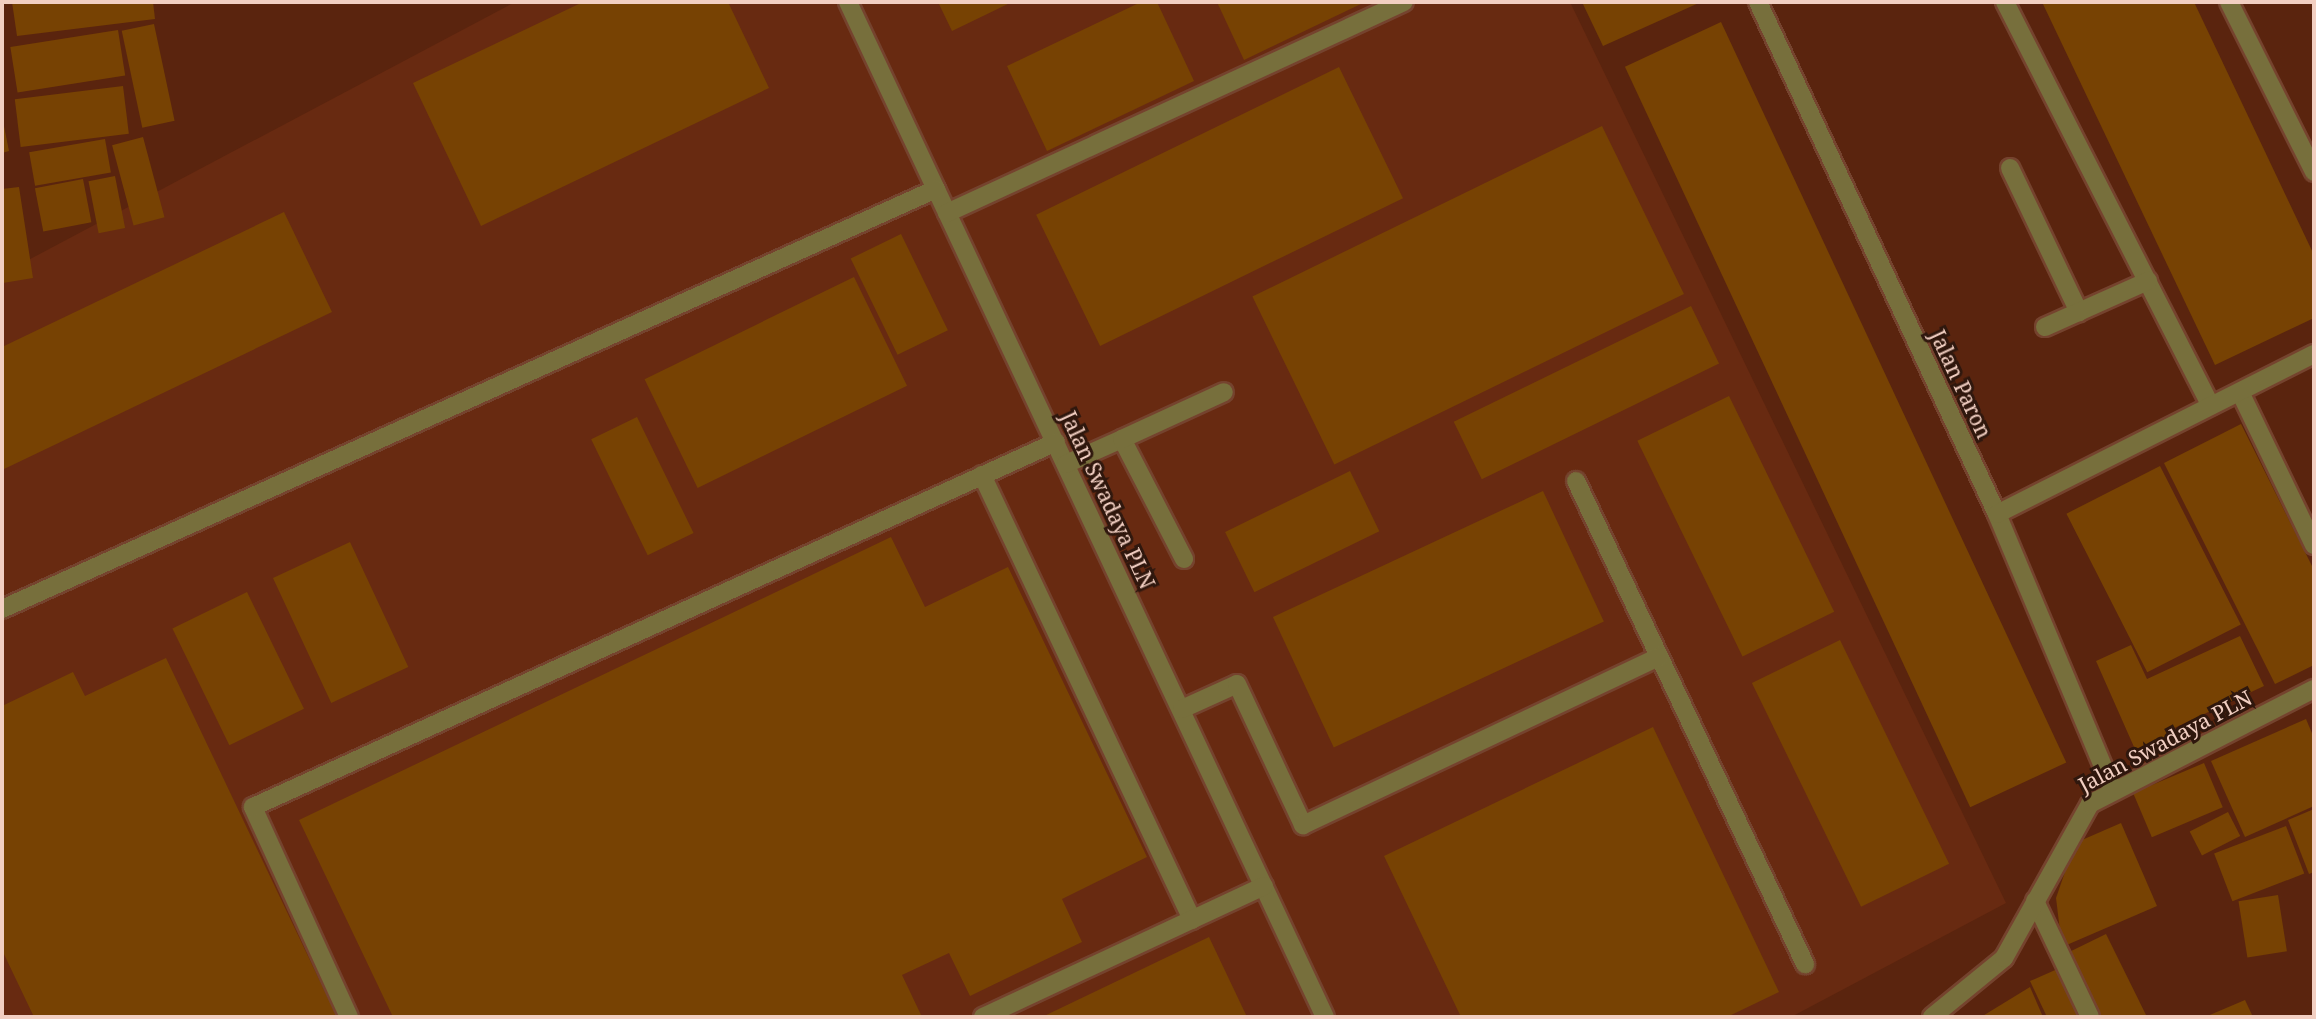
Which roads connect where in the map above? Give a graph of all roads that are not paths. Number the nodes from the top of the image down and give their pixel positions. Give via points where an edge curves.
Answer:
1 (848, 2) edge
2 (1404, 2) edge
3 (1758, 2) edge
4 (2006, 2) edge
5 (2229, 2) edge
6 (2010, 168) dead end
7 (2314, 172) edge
8 (936, 189) junction
9 (947, 214) junction
10 (2148, 281) junction
11 (2079, 312) junction
12 (2045, 327) dead end
13 (2314, 354) edge
14 (1224, 392) dead end
15 (2239, 392) junction
16 (2211, 406) junction
17 (1122, 439) junction
18 (1056, 442) junction
19 (1066, 464) junction
20 (982, 475) junction
21 (1576, 481) dead end
22 (1997, 514) junction
23 (2314, 545) edge
24 (1184, 559) dead end
25 (2, 610) edge
26 (1659, 657) junction
27 (2314, 689) edge
28 (1182, 709) junction
29 (2113, 790) junction
30 (1264, 886) junction
31 (2035, 901) junction
32 (1192, 920) junction
33 (1805, 964) dead end
34 (349, 1017) edge
35 (983, 1017) edge
36 (1325, 1017) edge
37 (1932, 1017) edge
38 (2090, 1017) edge

1 - 8 street, Jalan Swadaya PLN
2 - 9 street
3 - 22 street, Jalan Paron
4 - 10 street
5 - 7 street
6 - 11 street
8 - 9 street, Jalan Swadaya PLN
8 - 25 street
9 - 18 street, Jalan Swadaya PLN
10 - 11 street
10 - 16 street
11 - 12 street
13 - 15 street
14 - 17 street
15 - 16 street
15 - 23 street
16 - 22 street
17 - 19 street
17 - 24 street
18 - 19 street, Jalan Swadaya PLN
18 - 20 street
19 - 28 street, Jalan Swadaya PLN
20 - 32 street
20 - 34 street via 253,807
21 - 26 street
22 - 29 street, Jalan Paron
26 - 28 street via 1303,825 1237,684
26 - 33 street
27 - 29 street, Jalan Swadaya PLN
28 - 30 street, Jalan Swadaya PLN
29 - 31 street, Jalan Swadaya PLN via 2080,813
30 - 32 street
30 - 36 street, Jalan Swadaya PLN
31 - 37 street, Jalan Swadaya PLN via 2004,958
31 - 38 street
32 - 35 street

